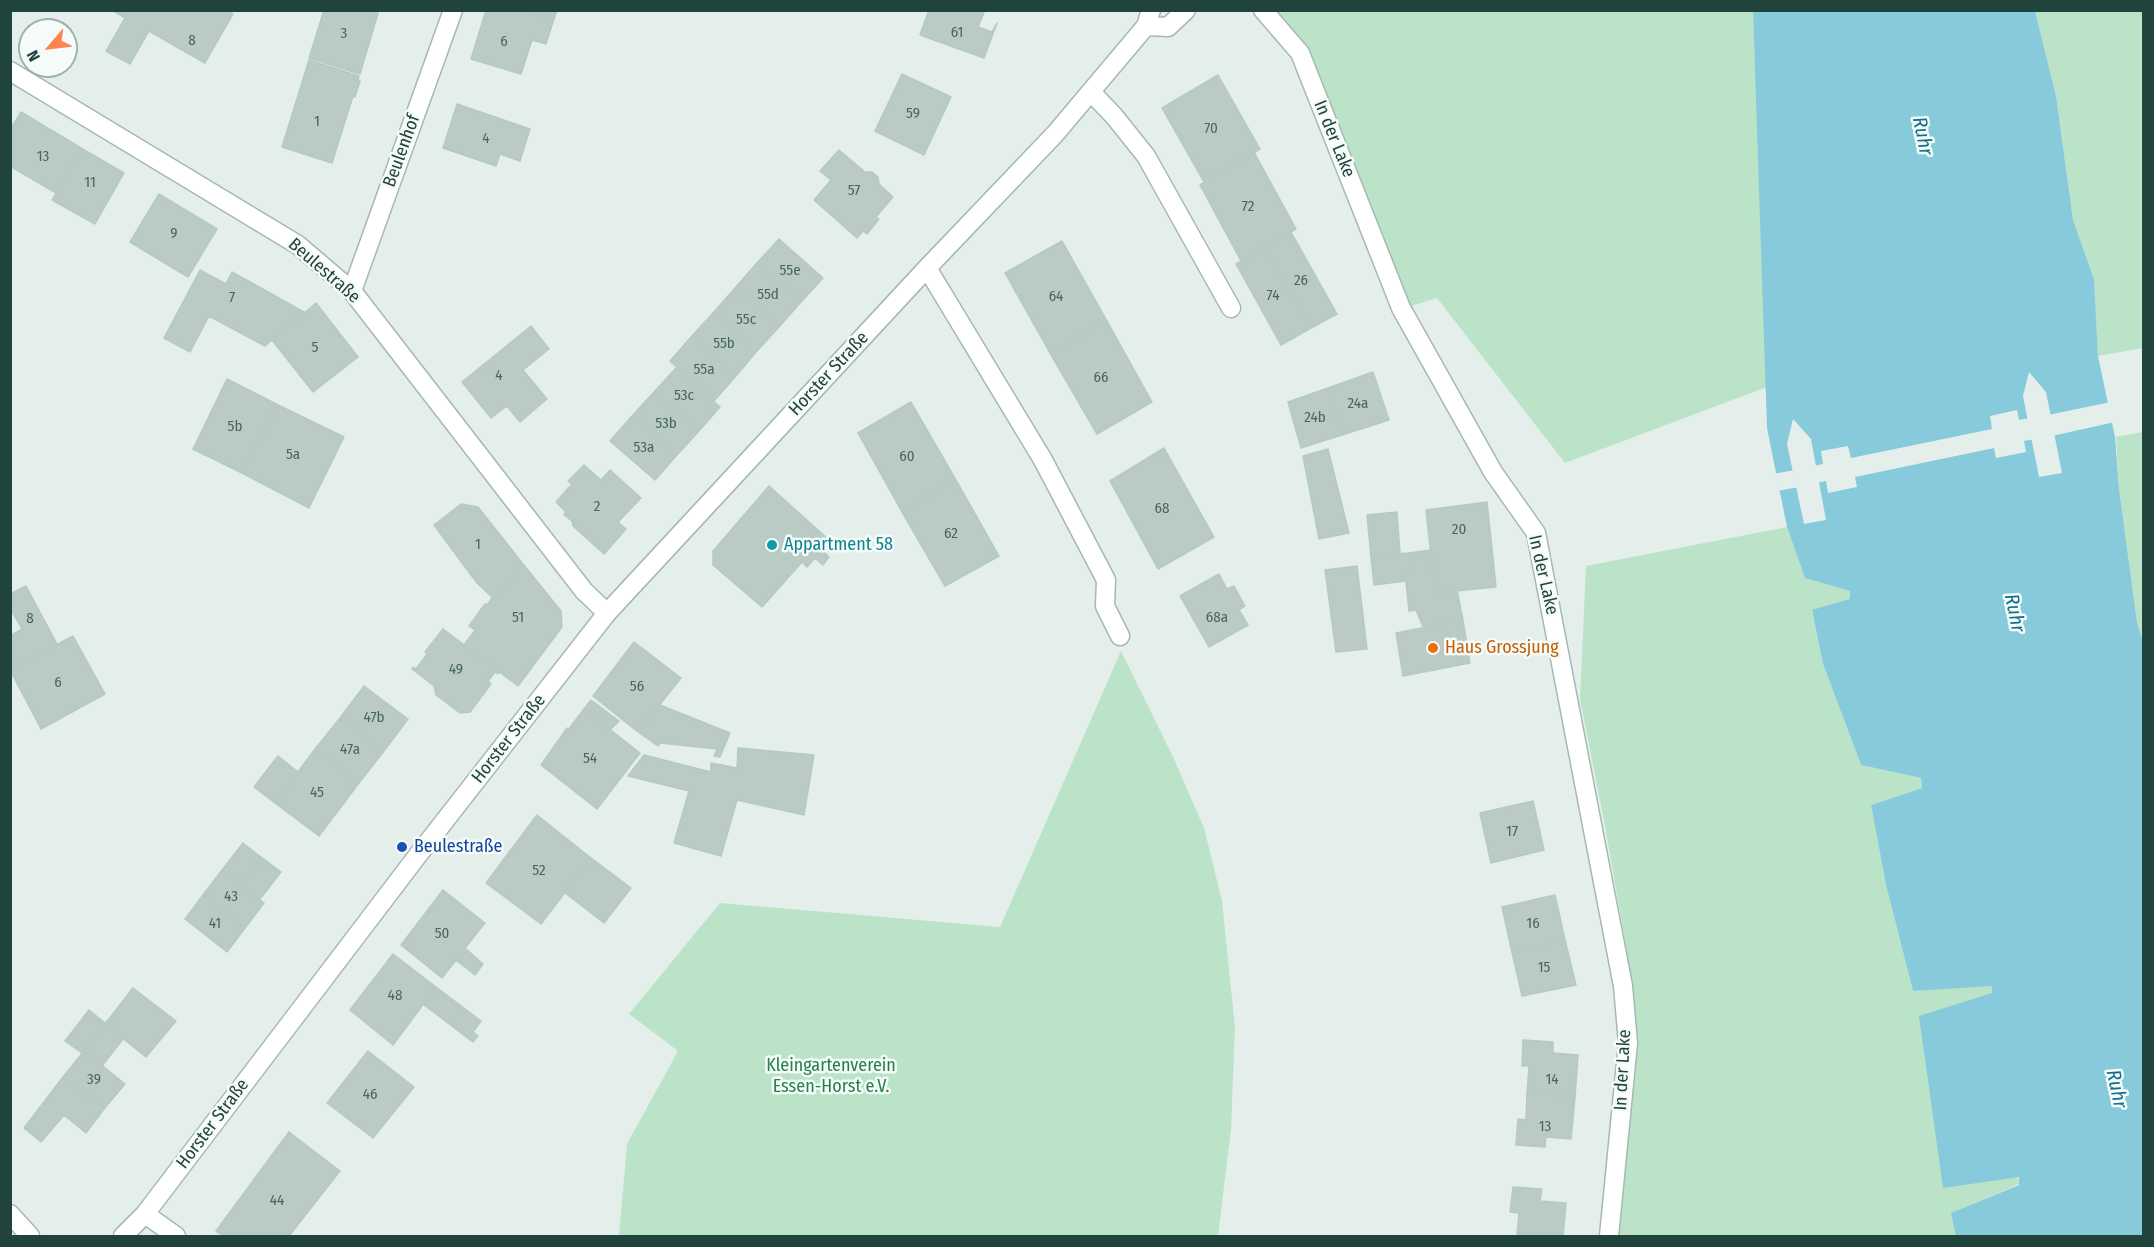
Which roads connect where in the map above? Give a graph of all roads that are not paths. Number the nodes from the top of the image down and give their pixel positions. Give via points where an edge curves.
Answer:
1 (453, 10) edge
2 (1186, 10) edge
3 (1263, 10) edge
4 (1148, 18) edge
5 (10, 72) edge
6 (1091, 92) junction
7 (927, 268) junction
8 (352, 291) junction
9 (1231, 308) dead end
10 (607, 613) junction
11 (1120, 636) dead end
12 (10, 1214) edge
13 (145, 1214) junction
14 (30, 1236) edge
15 (123, 1236) edge
16 (176, 1236) edge
17 (1609, 1236) edge

1 - 8 street, Beulenhof
2 - 4 street, Horster Straße via 1168,27
3 - 17 street, In der Lake via 1300,53 1401,308 1493,472 1536,533 1623,986 1628,1043
4 - 6 street, Horster Straße
5 - 8 street, Beulestraße via 298,245
6 - 7 street, Horster Straße
6 - 9 street via 1146,156
7 - 10 street, Horster Straße
7 - 11 street via 1043,460 1106,580 1105,606
8 - 10 street, Beulestraße via 584,591
10 - 13 street, Horster Straße
12 - 14 street
13 - 15 street, Horster Straße
13 - 16 street

